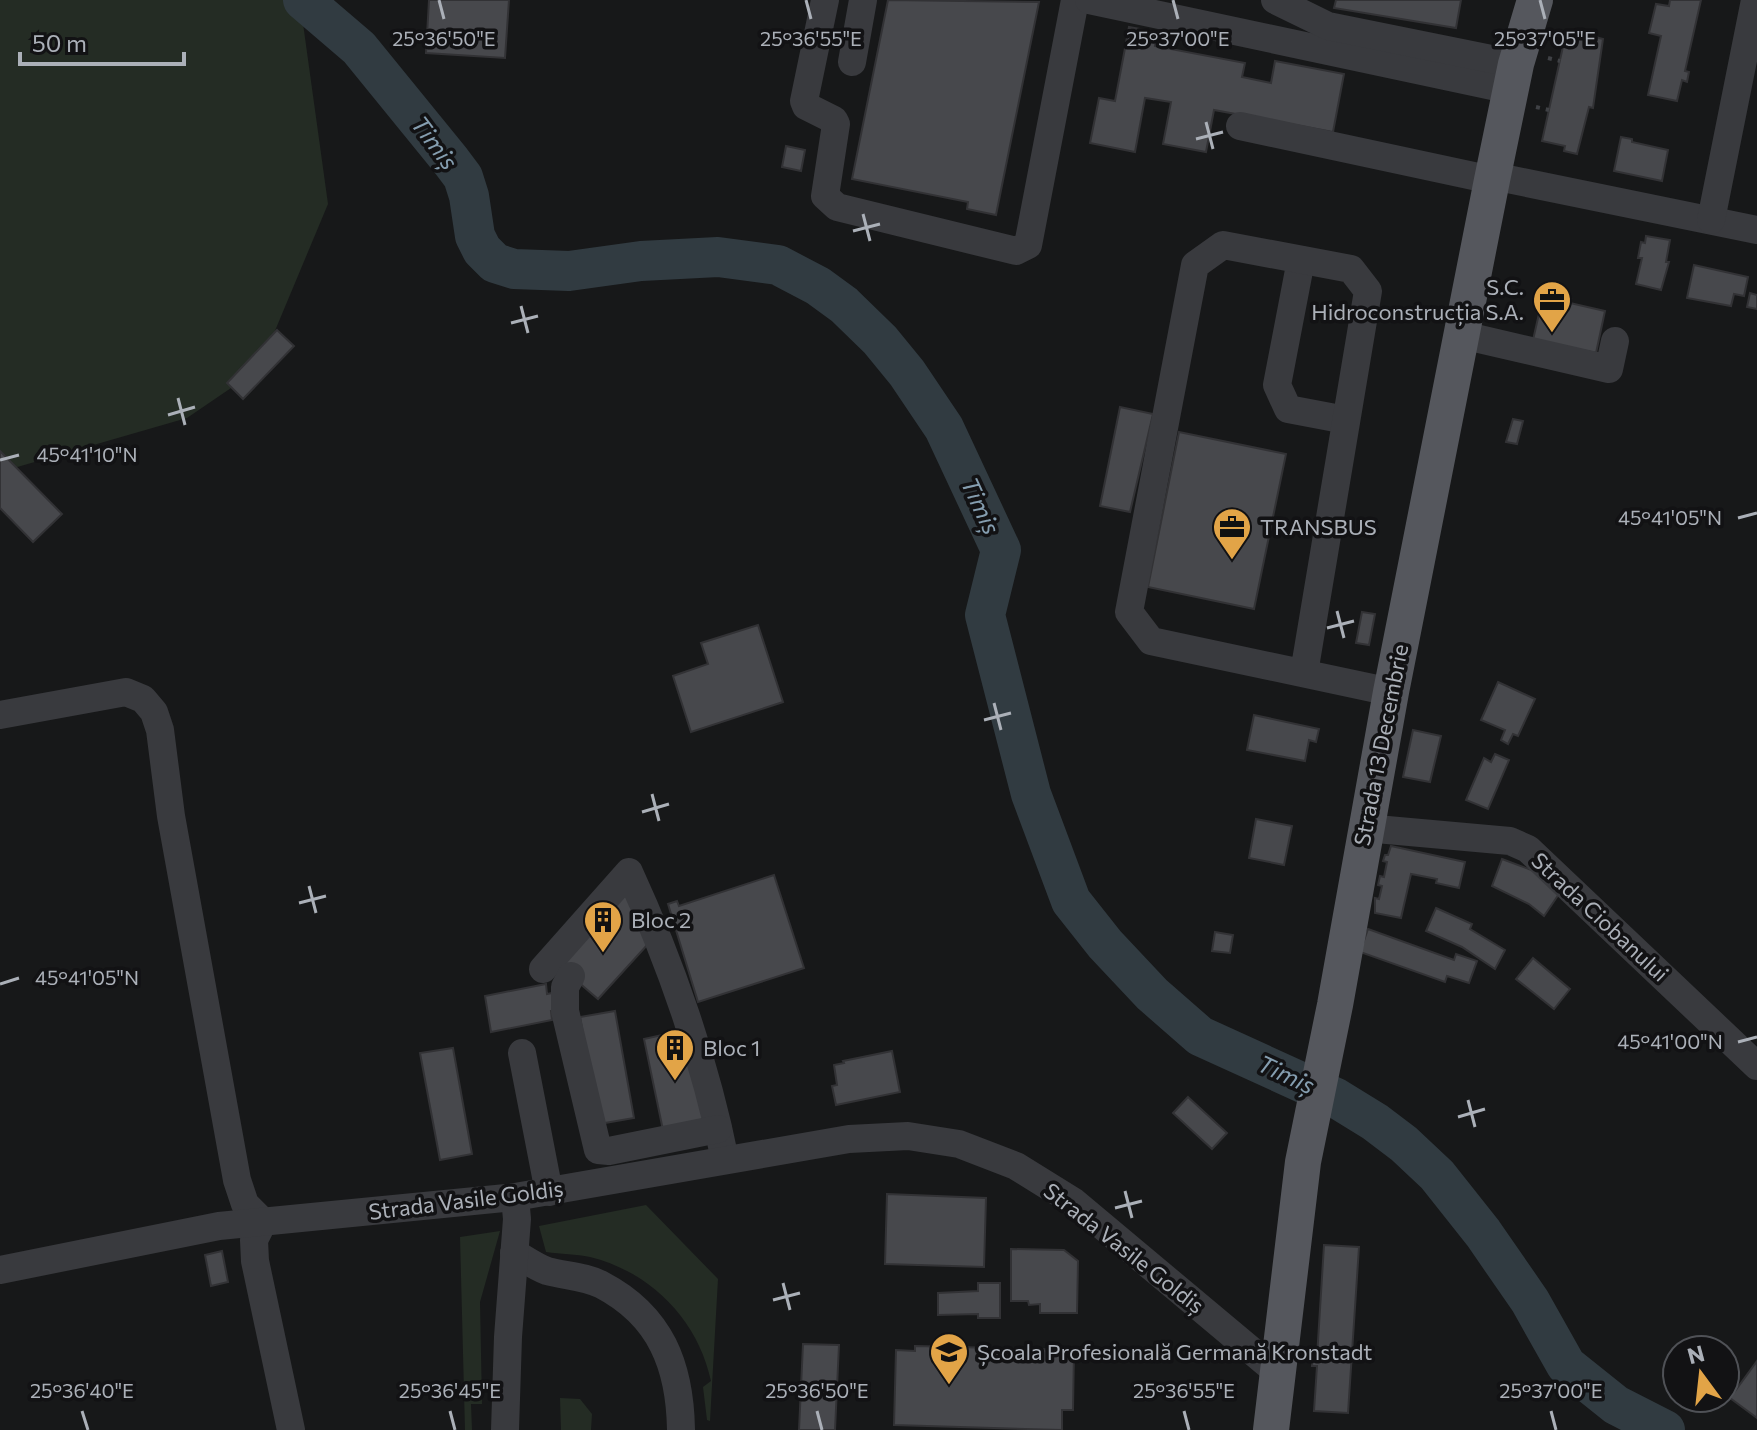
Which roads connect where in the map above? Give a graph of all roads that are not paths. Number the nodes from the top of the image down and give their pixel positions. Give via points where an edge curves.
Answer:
1 (825, 0) edge
2 (863, 0) edge
3 (1075, 0) edge
4 (1089, 0) edge
5 (1275, 0) edge
6 (1522, 0) edge
7 (1535, 0) edge
8 (1755, 0) edge
9 (852, 62) dead end
10 (1514, 77) junction
11 (1240, 126) dead end
12 (1492, 178) junction
13 (1711, 220) junction
14 (1757, 230) edge
15 (1301, 260) junction
16 (1462, 335) junction
17 (1615, 341) dead end
18 (1346, 420) junction
19 (1304, 673) junction
20 (1391, 692) junction
21 (0, 715) edge
22 (1365, 828) junction
23 (543, 969) dead end
24 (571, 976) dead end
25 (522, 1053) dead end
26 (1757, 1066) edge
27 (718, 1129) junction
28 (634, 1146) junction
29 (725, 1160) junction
30 (641, 1175) junction
31 (549, 1192) junction
32 (515, 1197) junction
33 (263, 1222) junction
34 (514, 1253) junction
35 (0, 1270) edge
36 (1277, 1372) junction
37 (291, 1430) edge
38 (505, 1430) edge
39 (681, 1430) edge
40 (1271, 1430) edge

1 - 3 street via 804,101 836,124 825,196 837,207 1016,251 1028,245
2 - 9 street
4 - 10 street
5 - 10 street via 1328,26
6 - 10 main road, Strada 13 Decembrie
7 - 10 main road, Strada 13 Decembrie
8 - 13 street
10 - 12 main road, Strada 13 Decembrie
11 - 12 street
12 - 13 street
12 - 16 main road, Strada 13 Decembrie
13 - 14 street
15 - 18 street via 1351,269 1368,291
15 - 18 street via 1277,385 1288,409
15 - 19 street via 1223,245 1195,265 1129,612 1151,641
16 - 17 street via 1609,369
16 - 20 main road, Strada 13 Decembrie
18 - 19 street
19 - 20 street
20 - 22 main road, Strada 13 Decembrie
21 - 33 street via 126,692 143,699 154,712 237,1180 245,1204
22 - 26 street, Strada Ciobanului via 1510,841 1528,849
22 - 36 main road, Strada 13 Decembrie via 1303,1162
23 - 27 street via 629,872 672,979
24 - 28 street via 565,987 565,1011 598,1150
25 - 31 street
27 - 28 street
27 - 29 street
28 - 30 street
29 - 30 street, Strada Vasile Goldiș
29 - 36 street, Strada Vasile Goldiș via 849,1139 908,1136 959,1144 1016,1166 1074,1202
30 - 31 street, Strada Vasile Goldiș
31 - 32 street, Strada Vasile Goldiș
32 - 33 street, Strada Vasile Goldiș
32 - 34 street
33 - 35 street, Strada Vasile Goldiș
33 - 37 street via 254,1240 255,1261
34 - 38 street
34 - 39 street via 547,1270 600,1284 655,1328 671,1361
36 - 40 main road, Strada 13 Decembrie

